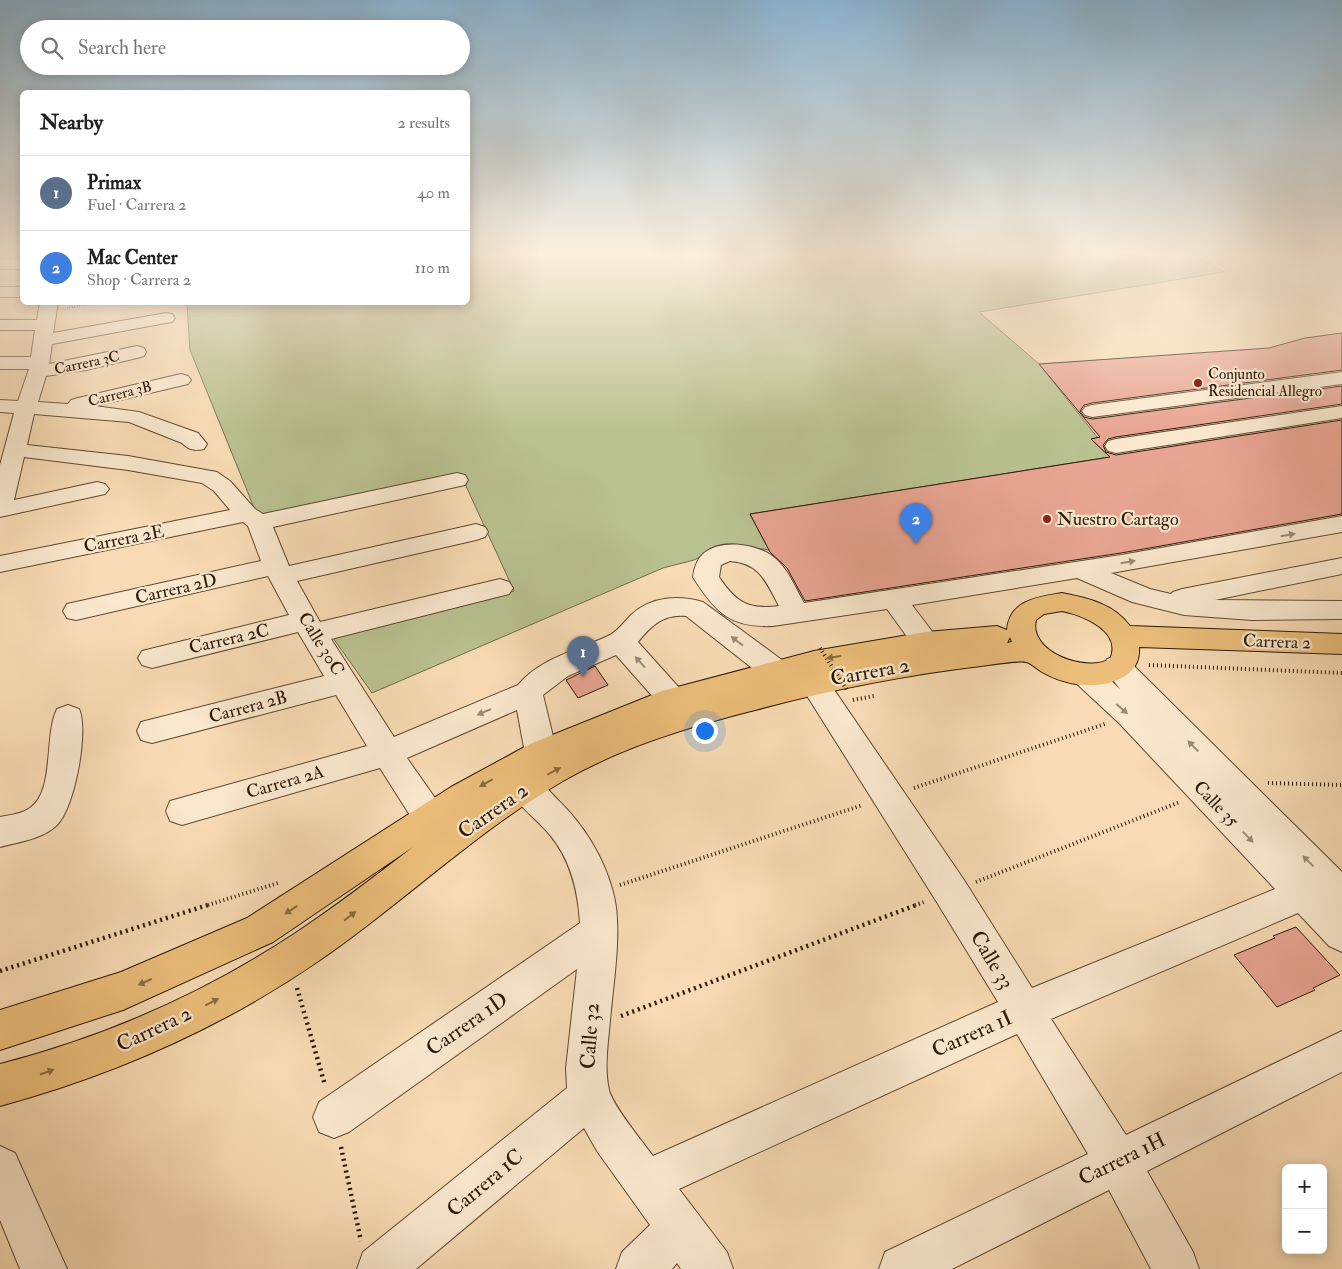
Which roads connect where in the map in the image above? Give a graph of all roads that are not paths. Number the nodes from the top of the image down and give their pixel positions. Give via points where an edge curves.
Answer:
1 (166, 318) dead end
2 (46, 320) edge
3 (0, 325) edge
4 (137, 352) dead end
5 (0, 363) edge
6 (38, 368) junction
7 (1342, 378) edge
8 (181, 380) dead end
9 (140, 388) junction
10 (0, 406) edge
11 (26, 406) junction
12 (60, 409) junction
13 (1092, 411) dead end
14 (1342, 412) edge
15 (132, 416) junction
16 (196, 444) dead end
17 (1116, 446) dead end
18 (9, 459) edge
19 (457, 480) dead end
20 (97, 489) dead end
21 (0, 509) edge
22 (253, 518) junction
23 (1342, 524) edge
24 (476, 532) dead end
25 (0, 564) edge
26 (1342, 566) edge
27 (1080, 570) junction
28 (278, 571) junction
29 (500, 588) dead end
30 (893, 598) junction
31 (1163, 602) junction
32 (1342, 610) edge
33 (76, 611) dead end
34 (796, 613) dead end
35 (310, 628) junction
36 (622, 642) junction
37 (926, 642) junction
38 (1027, 642) junction
39 (1342, 644) edge
40 (152, 658) dead end
41 (1123, 658) junction
42 (1342, 662) edge
43 (776, 670) junction
44 (1087, 676) junction
45 (829, 679) junction
46 (344, 682) junction
47 (528, 693) junction
48 (672, 699) junction
49 (68, 717) dead end
50 (152, 732) dead end
51 (388, 753) junction
52 (540, 753) junction
53 (1216, 787) junction
54 (525, 788) junction
55 (182, 811) dead end
56 (430, 818) junction
57 (0, 832) edge
58 (1303, 894) junction
59 (1342, 896) edge
60 (599, 931) junction
61 (1342, 934) edge
62 (1023, 1011) junction
63 (0, 1030) edge
64 (1342, 1050) edge
65 (0, 1085) edge
66 (589, 1097) junction
67 (334, 1117) dead end
68 (1117, 1161) junction
69 (0, 1168) edge
70 (645, 1182) junction
71 (680, 1228) junction
72 (44, 1269) edge
73 (380, 1269) edge
74 (639, 1269) edge
75 (710, 1269) edge
76 (902, 1269) edge
77 (1176, 1269) edge

1 - 2 street
2 - 3 street
2 - 6 street
4 - 6 street, Carrera 3C via 86,364
5 - 6 street, Carrera 3C
6 - 11 street
7 - 13 street
8 - 9 street, Carrera 3B
9 - 12 street, Carrera 3B
9 - 15 street via 139,407
10 - 11 street
11 - 12 street
11 - 18 street
12 - 15 street
14 - 17 street
15 - 16 street via 190,438
18 - 21 street
18 - 22 street, Calle 30C via 128,463 209,477
19 - 22 street, Carrera 2E
20 - 21 street
22 - 25 street, Carrera 2E
22 - 28 street, Calle 30C
27 -> 23 street
24 - 28 street, Carrera 2D
26 - 31 street
27 - 30 street
27 - 31 street
28 - 33 street, Carrera 2D
28 - 35 street, Calle 30C
29 - 35 street, Carrera 2C
30 - 34 street
30 - 37 street
31 - 32 street via 1232,610
35 - 40 street, Carrera 2C
35 - 46 street, Calle 30C
43 -> 36 street via 694,609 685,606 648,615
36 - 47 street via 550,672
48 -> 36 street
37 - 38 main road, Carrera 2
37 -> 43 main road, Carrera 2
38 - 41 main road via 1021,623 1026,614 1047,603 1062,602 1094,610 1108,619
38 - 44 main road via 1043,661
38 - 45 main road, Carrera 2
39 - 41 main road, Carrera 2
41 - 42 main road, Carrera 2
41 - 44 main road via 1104,674
53 -> 41 street, Calle 35
43 - 48 main road, Carrera 2
44 -> 53 street, Calle 35
54 -> 45 main road, Carrera 2 via 594,750 645,730 700,712
45 - 62 street, Calle 33
46 - 50 street, Carrera 2B
46 - 51 street, Calle 30C
47 -> 51 street, Carrera 2A
47 - 52 street
48 - 52 main road, Carrera 2
49 - 57 street via 57,797 46,814 34,823
51 - 55 street, Carrera 2A
51 - 56 street, Calle 30C
52 -> 56 main road, Carrera 2 via 462,796
53 -> 58 street, Calle 35
59 -> 53 street, Calle 35
54 - 60 street, Calle 32 via 563,826 584,861 596,894
65 -> 54 main road, Carrera 2 via 103,1053 232,992 342,922
56 -> 63 main road, Carrera 2 via 260,930 123,991
58 - 61 street, Calle 35
58 - 62 street, Carrera 1I
60 - 66 street, Calle 32 via 586,1068
60 - 67 street, Carrera 1D
62 - 68 street, Calle 33
62 - 70 street, Carrera 1I
64 - 68 street, Carrera 1H
66 - 70 street, Calle 32
66 - 73 street, Carrera 1C
68 - 76 street, Carrera 1H
68 - 77 street, Calle 33
69 - 72 street
70 - 71 street, Calle 32
71 - 74 street
71 - 75 street, Calle 32

